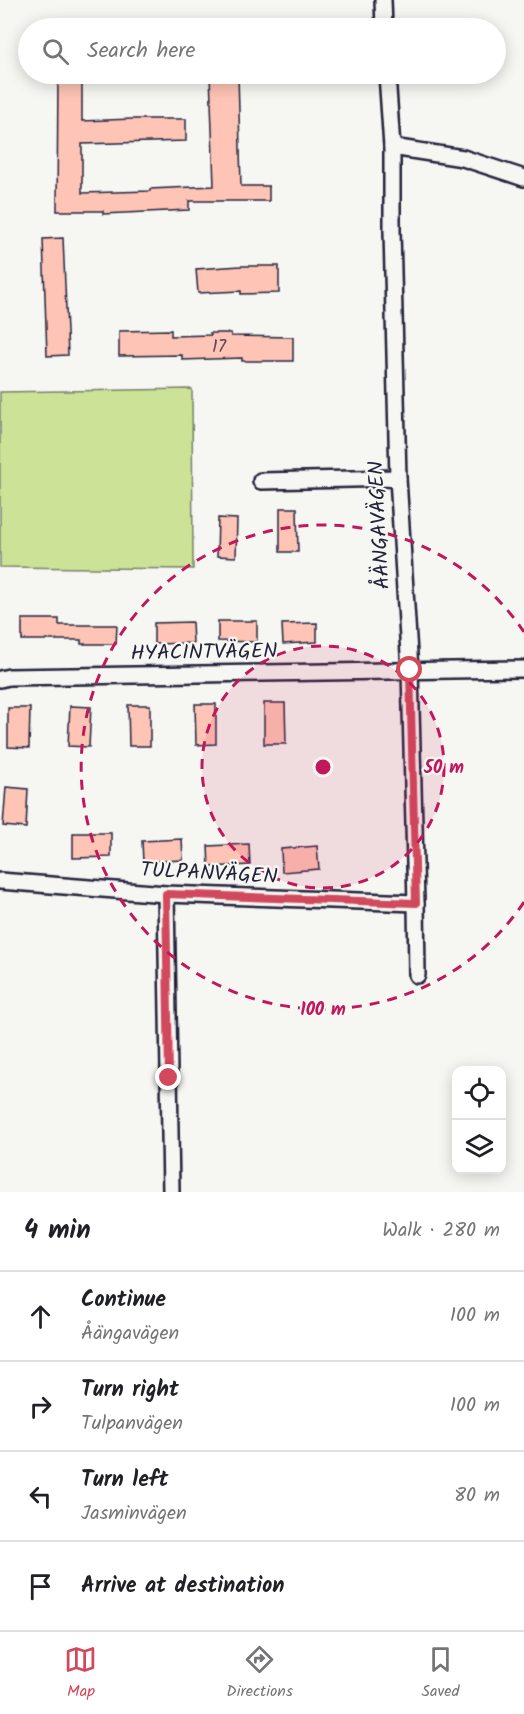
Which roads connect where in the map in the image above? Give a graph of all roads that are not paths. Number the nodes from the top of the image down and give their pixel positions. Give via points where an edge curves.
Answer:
1 (383, 0) edge
2 (384, 18) edge
3 (388, 84) edge
4 (392, 147) junction
5 (524, 178) edge
6 (398, 478) junction
7 (261, 481) dead end
8 (524, 669) edge
9 (410, 670) junction
10 (0, 680) edge
11 (0, 881) edge
12 (166, 894) junction
13 (416, 903) junction
14 (417, 975) dead end
15 (171, 1192) edge

1 - 2 street
3 - 4 street, ÅÄNGAVÄGEN
4 - 5 street via 463,158
4 - 6 street, ÅÄNGAVÄGEN
6 - 7 street
6 - 9 street, ÅÄNGAVÄGEN
8 - 9 street, HYACINTVÄGEN
9 - 10 street, HYACINTVÄGEN
9 - 13 street, ÅÄNGAVÄGEN
11 - 12 street, TULPANVÄGEN
12 - 13 street, TULPANVÄGEN
12 - 15 street
13 - 14 street, ÅÄNGAVÄGEN

